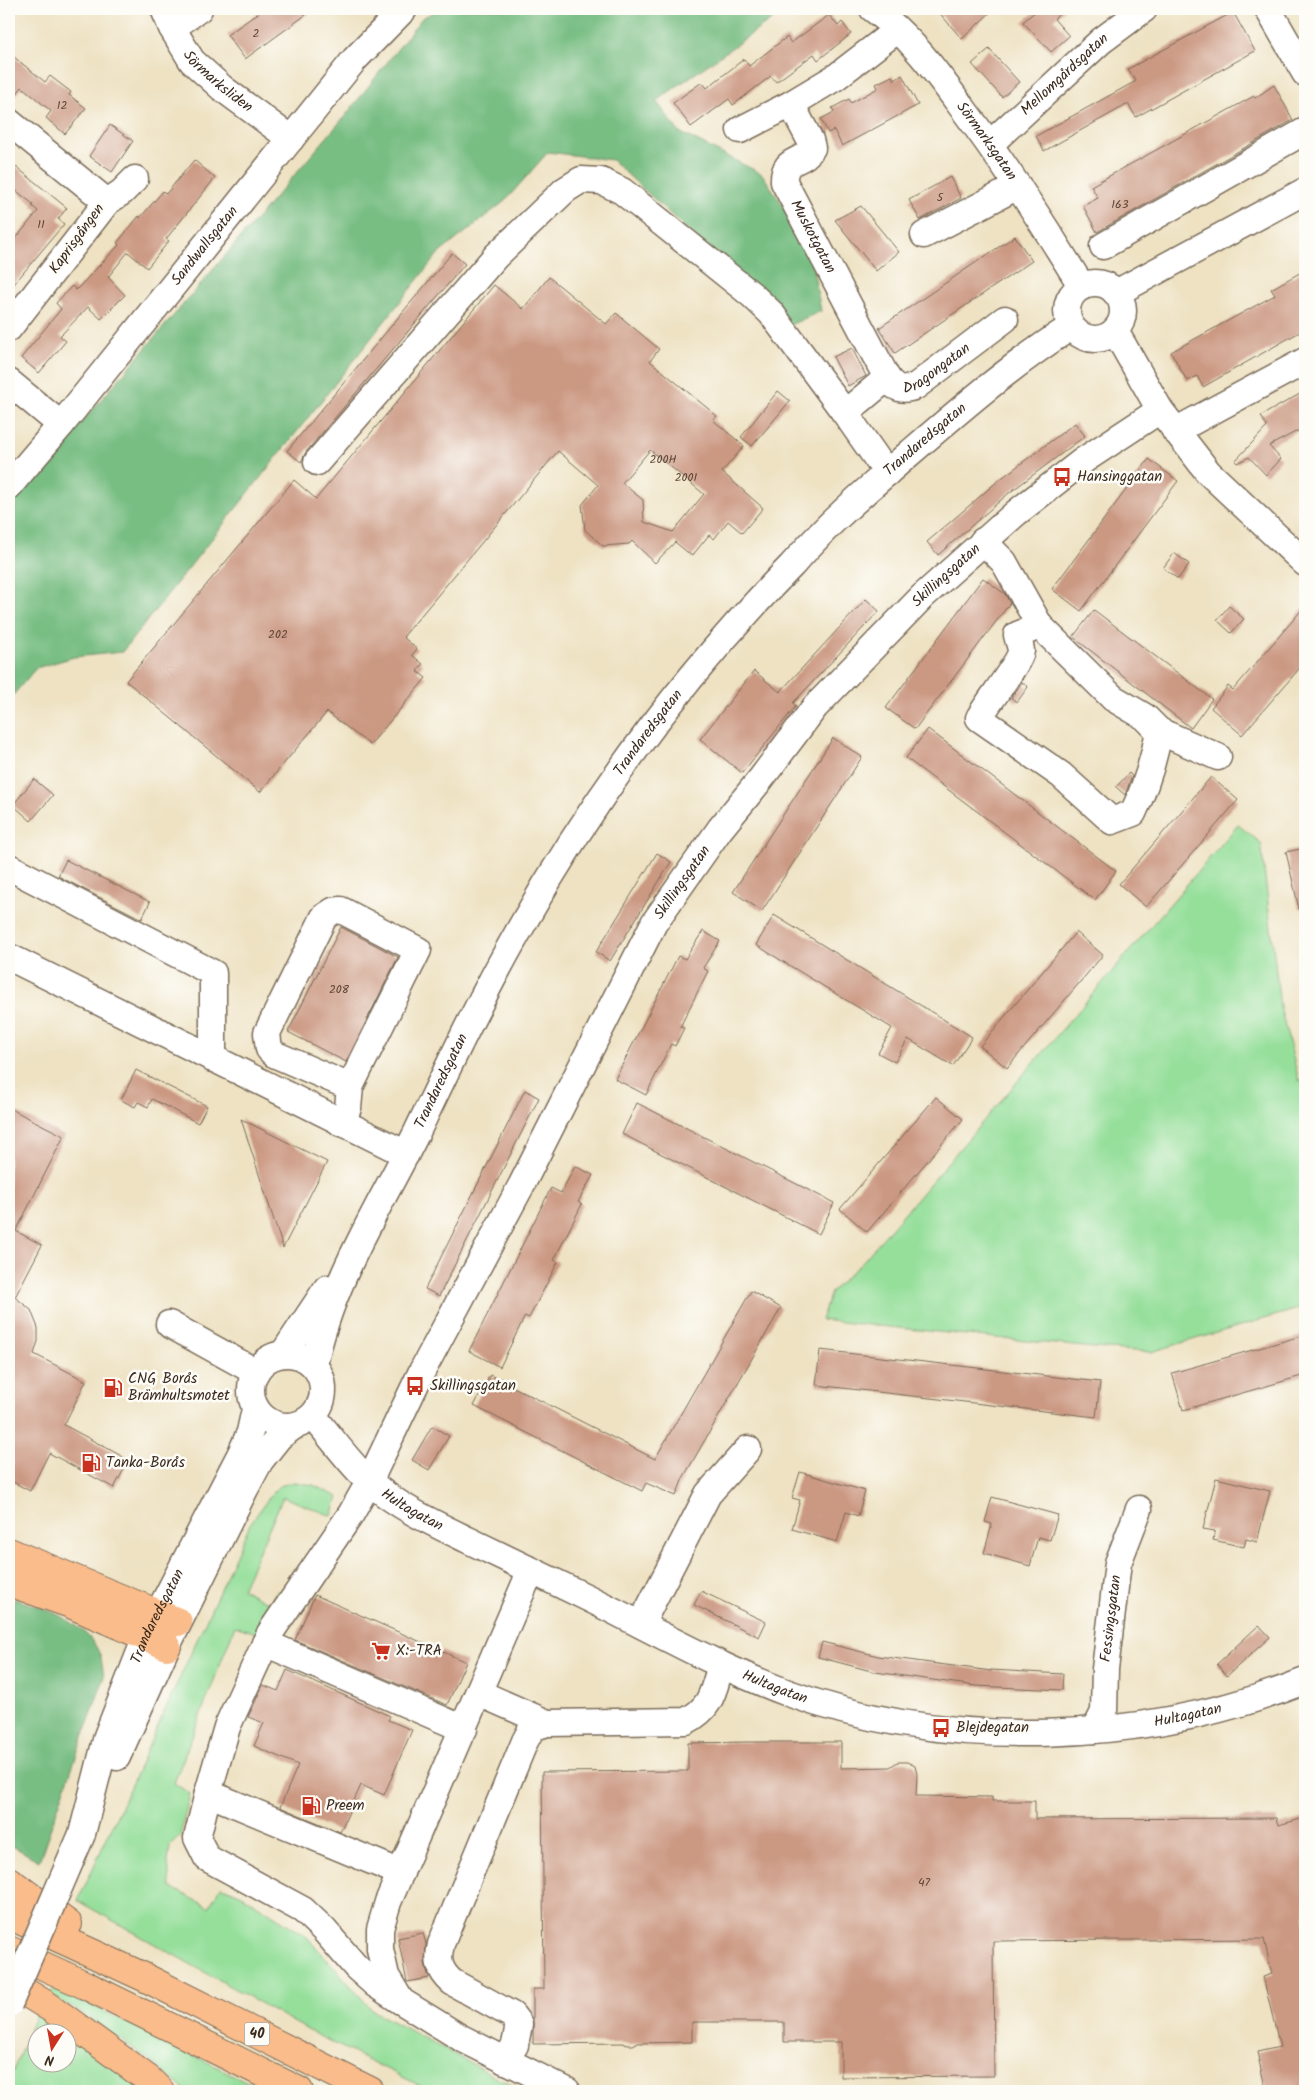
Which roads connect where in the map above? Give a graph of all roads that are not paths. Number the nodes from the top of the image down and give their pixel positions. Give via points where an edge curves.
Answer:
1 (199, 9) edge
2 (404, 9) edge
3 (1144, 9) edge
4 (1268, 9) edge
5 (885, 16) edge
6 (168, 18) edge
7 (1305, 74) edge
8 (791, 104) junction
9 (9, 122) edge
10 (740, 130) dead end
11 (1305, 131) edge
12 (291, 140) junction
13 (990, 144) junction
14 (135, 179) dead end
15 (1018, 186) junction
16 (1305, 191) edge
17 (107, 202) junction
18 (924, 235) dead end
19 (1103, 246) dead end
20 (1082, 286) junction
21 (1116, 292) junction
22 (1005, 319) dead end
23 (1071, 327) junction
24 (9, 328) edge
25 (1115, 331) junction
26 (1305, 360) edge
27 (888, 378) junction
28 (9, 382) edge
29 (845, 413) junction
30 (1168, 420) junction
31 (61, 425) junction
32 (317, 462) dead end
33 (887, 473) junction
34 (9, 486) edge
35 (982, 541) junction
36 (1305, 563) edge
37 (1040, 626) junction
38 (1159, 731) junction
39 (1218, 757) dead end
40 (9, 867) edge
41 (9, 957) edge
42 (213, 1059) junction
43 (350, 1087) junction
44 (341, 1122) junction
45 (406, 1154) junction
46 (358, 1245) junction
47 (169, 1324) dead end
48 (282, 1354) junction
49 (314, 1366) junction
50 (256, 1372) junction
51 (256, 1409) junction
52 (303, 1421) junction
53 (748, 1449) dead end
54 (369, 1482) junction
55 (1139, 1509) dead end
56 (9, 1552) edge
57 (531, 1570) junction
58 (9, 1582) edge
59 (642, 1624) junction
60 (162, 1629) junction
61 (265, 1644) junction
62 (721, 1664) junction
63 (1305, 1681) edge
64 (479, 1693) junction
65 (547, 1723) junction
66 (464, 1729) junction
67 (1095, 1730) junction
68 (208, 1793) junction
69 (401, 1873) junction
70 (9, 1881) edge
71 (9, 1915) edge
72 (9, 1950) edge
73 (144, 1977) junction
74 (9, 1982) edge
75 (401, 2001) junction
76 (9, 2004) edge
77 (505, 2061) junction
78 (160, 2091) edge
79 (299, 2091) edge
80 (370, 2091) edge
81 (566, 2091) edge

1 - 6 street
2 - 12 street, Sandwallsgatan via 355,59
3 - 13 street, Mellomgårdsgatan via 1101,40
4 - 7 street
5 - 8 street via 836,77
5 - 13 street, Sörmarksgatan via 939,75
6 - 12 street, Sörmarksliden via 192,61
8 - 10 street
8 - 27 street, Muskotgatan via 812,148 808,154 787,166 783,172 784,182
9 - 17 street, Kaprisgången
11 - 19 street
12 - 31 street, Sandwallsgatan
13 - 15 street, Sörmarksgatan
14 - 17 street
15 - 18 street
15 - 20 street, Sörmarksgatan
16 - 21 street
17 - 24 street, Kaprisgången
20 - 21 street via 1100,284
20 - 23 street via 1068,304
21 - 25 street via 1123,312
22 - 27 street, Dragongatan via 916,386 900,388 892,385
23 - 25 street via 1092,339
23 - 33 street, Trandaredsgatan via 1010,370
25 - 30 street
26 - 30 street, Skillingsgatan
27 - 29 street, Dragongatan
28 - 31 street
29 - 32 street via 770,313 752,295 622,191 601,181 581,180 565,190 496,256
29 - 33 street
30 - 35 street, Skillingsgatan via 1084,460
30 - 36 street via 1208,472
31 - 34 street, Sandwallsgatan
33 - 45 street, Trandaredsgatan via 841,514 759,598 634,749 566,851 520,928
35 - 37 street via 1004,562
35 - 54 street, Skillingsgatan via 922,597 816,707 720,829 654,923 521,1186 421,1373
37 - 38 street via 1113,698 1145,717
37 - 38 street via 1017,635 1021,651 979,718 1061,775 1112,821 1134,813 1150,773
38 - 39 street
40 - 42 street via 213,973
41 - 42 street
42 - 44 street
43 - 43 street via 418,950 341,910 324,917 267,1034 269,1049 274,1054
43 - 44 street via 348,1108
44 - 45 street
45 - 46 street, Trandaredsgatan
46 - 48 street, Trandaredsgatan
46 - 49 street, Trandaredsgatan via 323,1326
47 - 50 street
48 - 49 street via 300,1356
48 - 50 street, Trandaredsgatan via 267,1360
49 - 52 street, Trandaredsgatan via 324,1391 320,1407
50 - 51 street, Trandaredsgatan via 251,1391
51 - 52 street via 268,1422 280,1426
51 - 60 street, Trandaredsgatan via 250,1432
52 - 54 street, Hultagatan
52 - 60 street, Trandaredsgatan via 279,1437 260,1461
53 - 59 street via 708,1494
54 - 57 street, Hultagatan via 400,1504
54 - 61 street, Skillingsgatan
55 - 67 street, Fessingsgatan via 1118,1564 1105,1668 1104,1712
56 - 60 highway
57 - 59 street, Hultagatan
57 - 64 street
58 - 60 highway via 68,1603
59 - 62 street, Hultagatan
60 - 76 street, Trandaredsgatan, bridge via 82,1834
61 - 66 street
61 - 68 street, Skillingsgatan via 227,1727
62 - 65 street via 707,1706 686,1721
62 - 67 street, Hultagatan via 789,1693 855,1712 927,1726 1006,1733
63 - 67 street, Hultagatan via 1218,1708 1134,1726
64 - 65 street
64 - 66 street
65 - 77 street via 532,1728 525,1741 438,1956 439,1966 448,1978 512,2015 518,2024 515,2046
66 - 69 street
68 - 69 street
68 - 75 street, Skillingsgatan via 197,1838 207,1858 303,1910 356,1967
69 - 75 street via 380,1929 380,1949 386,1976
70 - 73 highway
71 - 73 highway, 40
72 - 79 highway, 40
73 - 80 highway, 40
74 - 78 highway via 51,2008
75 - 77 street, Skillingsgatan
77 - 81 street, Skillingsgatan

